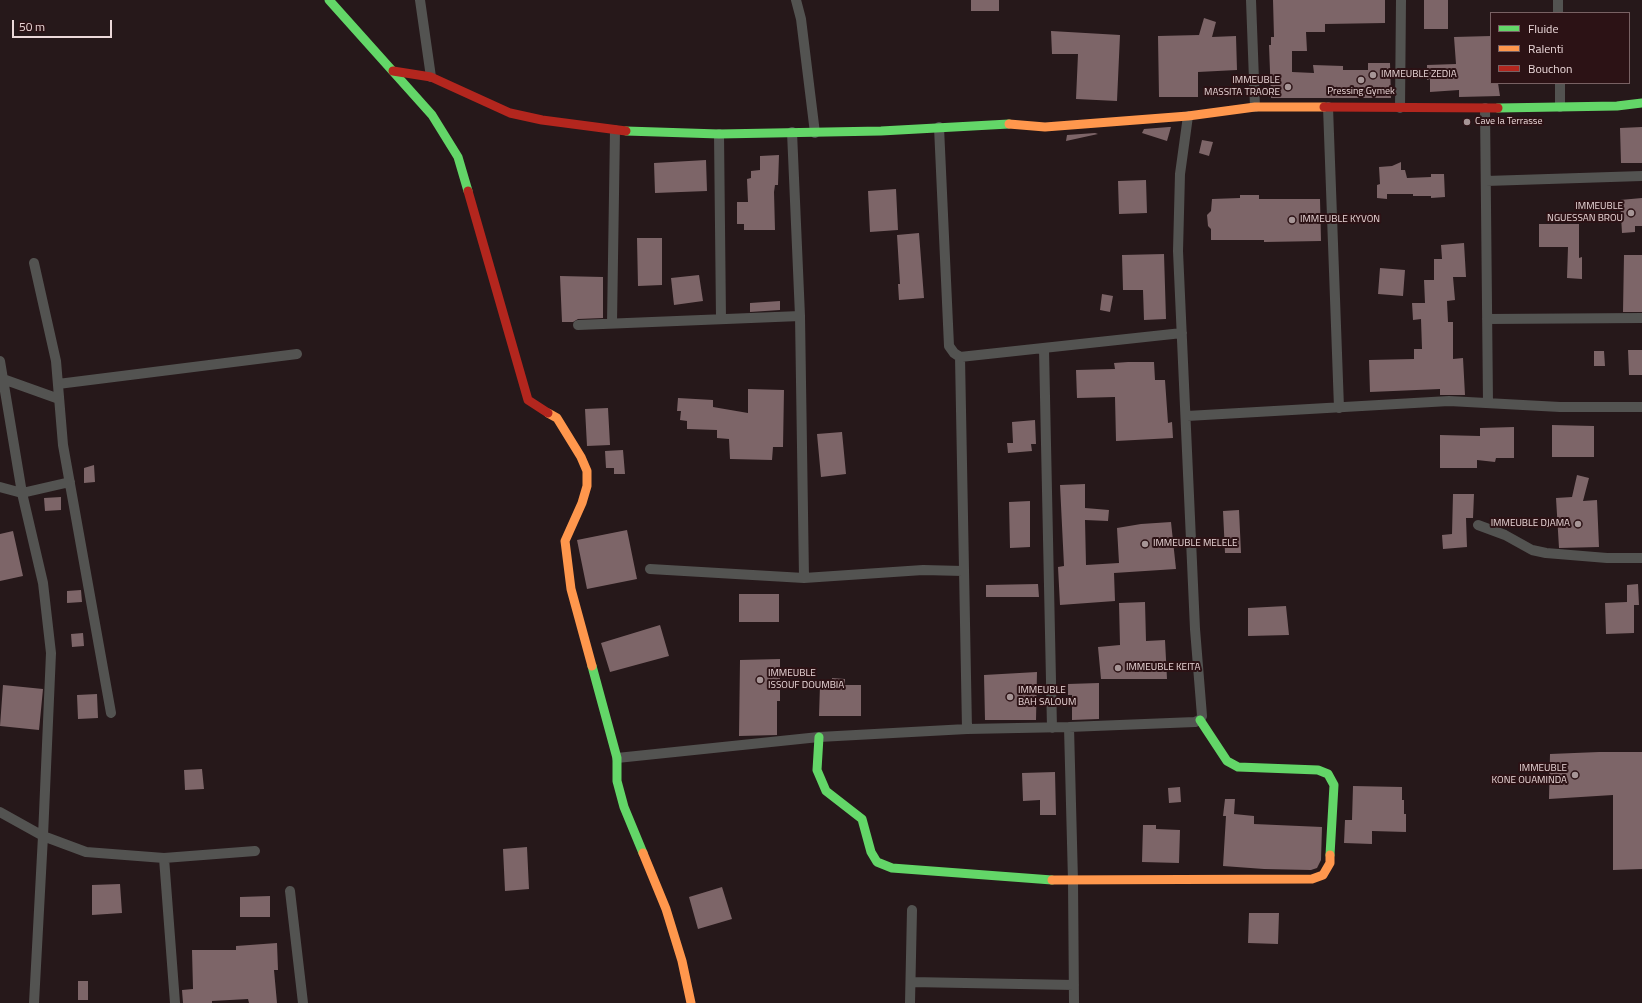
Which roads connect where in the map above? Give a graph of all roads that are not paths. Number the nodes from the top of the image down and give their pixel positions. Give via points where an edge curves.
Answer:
1 (329, 0) edge
2 (420, 0) edge
3 (796, 0) edge
4 (1251, 0) edge
5 (1401, 0) edge
6 (1558, 0) edge
7 (1558, 12) edge
8 (393, 70) junction
9 (432, 77) junction
10 (1560, 84) edge
11 (1642, 103) edge
12 (1255, 107) junction
13 (1328, 107) junction
14 (1560, 107) junction
15 (1400, 108) junction
16 (1485, 108) junction
17 (1188, 116) junction
18 (939, 127) junction
19 (615, 130) junction
20 (792, 132) junction
21 (815, 133) junction
22 (719, 134) junction
23 (1642, 176) edge
24 (1486, 181) junction
25 (34, 264) dead end
26 (800, 316) junction
27 (1642, 318) edge
28 (722, 319) junction
29 (1488, 319) junction
30 (612, 323) junction
31 (578, 325) dead end
32 (1182, 333) junction
33 (1044, 349) junction
34 (297, 354) dead end
35 (960, 357) junction
36 (0, 361) edge
37 (3, 378) junction
38 (58, 384) junction
39 (59, 399) junction
40 (1488, 403) junction
41 (1642, 407) edge
42 (1339, 408) junction
43 (1186, 416) junction
44 (70, 482) junction
45 (0, 487) edge
46 (22, 493) junction
47 (1478, 525) dead end
48 (1642, 558) edge
49 (650, 569) dead end
50 (963, 571) junction
51 (804, 578) junction
52 (111, 713) dead end
53 (1200, 720) junction
54 (1069, 727) junction
55 (1052, 728) junction
56 (966, 729) junction
57 (819, 737) junction
58 (617, 758) junction
59 (0, 812) edge
60 (43, 836) junction
61 (256, 851) dead end
62 (164, 858) junction
63 (1073, 881) junction
64 (290, 891) dead end
65 (912, 910) dead end
66 (911, 982) junction
67 (1074, 985) junction
68 (34, 1003) edge
69 (175, 1003) edge
70 (303, 1003) edge
71 (691, 1003) edge
72 (910, 1003) edge
73 (1074, 1003) edge

1 - 8 street
2 - 9 street
3 - 21 street
4 - 12 street
5 - 15 street
6 - 7 street
8 - 9 street
8 - 58 street via 432,115 458,157 528,400 557,418 587,471 587,486 582,503 565,541 571,589
9 - 19 street via 510,113
10 - 14 street
11 - 14 street
12 - 13 street
12 - 17 street
13 - 15 street
13 - 42 street
14 - 16 street
15 - 16 street
16 - 24 street
17 - 18 street via 1052,126 1005,124
17 - 32 street via 1180,174 1178,251
18 - 21 street via 881,132
18 - 35 street via 949,346
19 - 22 street
19 - 30 street
20 - 21 street
20 - 22 street
20 - 26 street
22 - 28 street
23 - 24 street
24 - 29 street
25 - 38 street via 56,361
26 - 28 street
26 - 51 street
27 - 29 street
28 - 30 street
29 - 40 street
30 - 31 street
32 - 33 street
32 - 43 street
33 - 35 street
33 - 55 street
34 - 38 street
35 - 50 street
36 - 37 street
37 - 39 street
37 - 46 street
38 - 39 street
39 - 44 street via 63,445
40 - 41 street via 1560,407
40 - 42 street via 1449,401
42 - 43 street
43 - 53 street via 1195,629 1202,716
44 - 46 street
44 - 52 street
45 - 46 street
46 - 60 street via 43,583 51,653
47 - 48 street via 1506,535 1532,550 1546,553
49 - 51 street
50 - 51 street via 923,570
50 - 56 street
53 - 54 street
53 - 63 street via 1227,761 1238,767 1318,770 1328,774 1334,785 1330,863 1323,875 1312,879
54 - 55 street
54 - 63 street
55 - 56 street
56 - 57 street
57 - 58 street
57 - 63 street via 817,770 826,791 862,819 871,852 877,862 892,868
58 - 71 street via 617,781 624,807 666,909 682,961
59 - 60 street
60 - 62 street via 86,852
60 - 68 street
61 - 62 street
62 - 69 street
63 - 67 street
64 - 70 street
65 - 66 street
66 - 67 street
66 - 72 street
67 - 73 street

